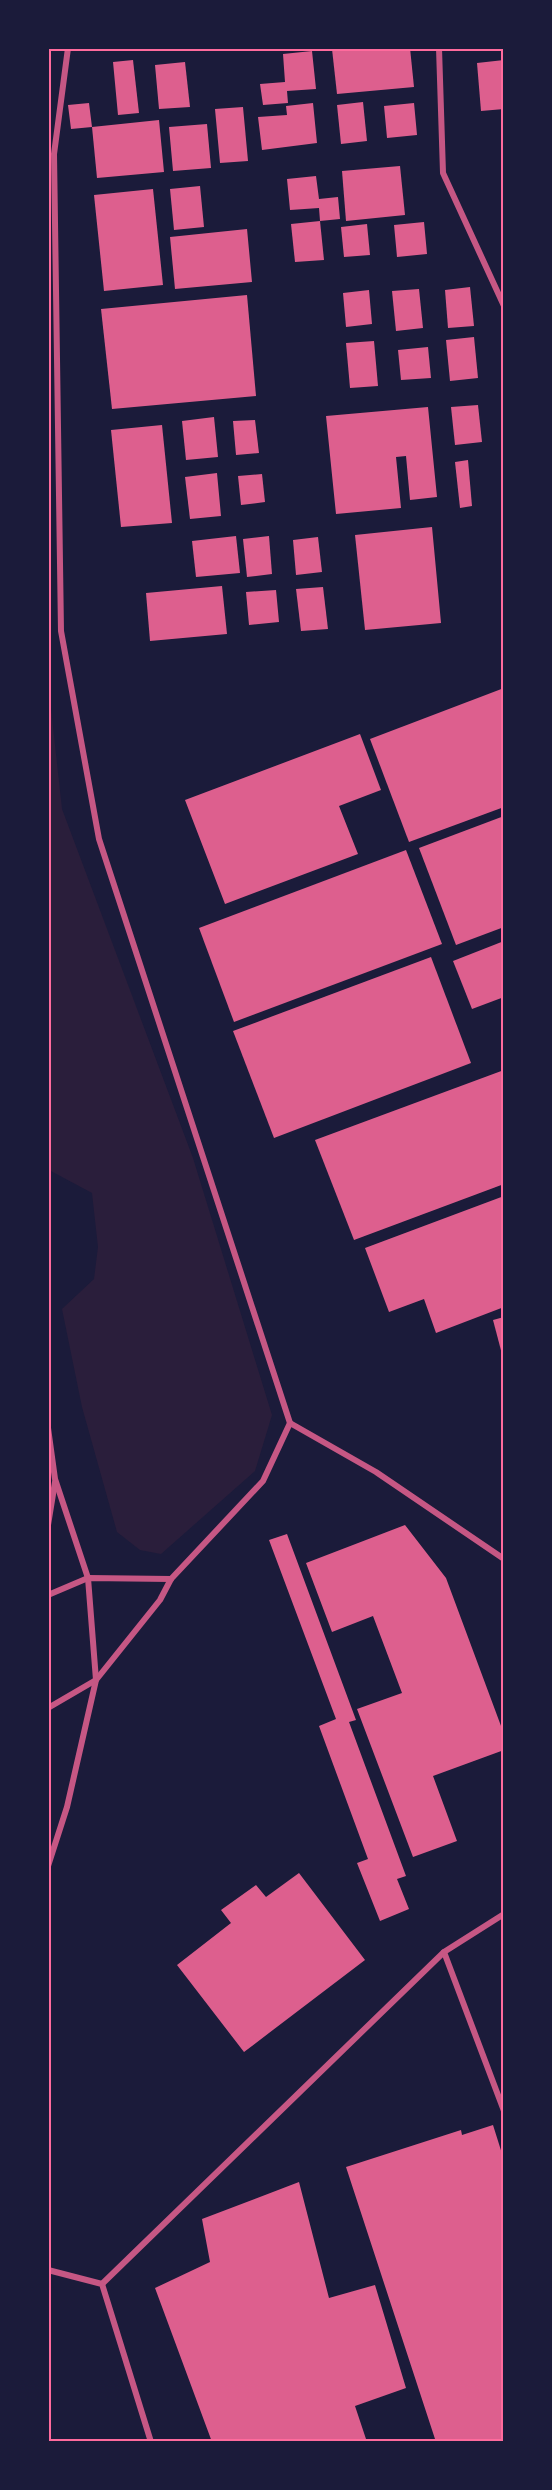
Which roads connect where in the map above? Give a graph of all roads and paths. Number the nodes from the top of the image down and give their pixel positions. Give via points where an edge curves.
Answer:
1 (68, 48) edge
2 (439, 48) edge
3 (504, 306) edge
4 (290, 1423) junction
5 (48, 1428) edge
6 (55, 1479) junction
7 (48, 1525) edge
8 (504, 1559) edge
9 (88, 1578) junction
10 (171, 1579) junction
11 (48, 1594) edge
12 (96, 1680) junction
13 (48, 1708) edge
14 (48, 1866) edge
15 (504, 1914) edge
16 (444, 1952) junction
17 (504, 2111) edge
18 (48, 2270) edge
19 (102, 2284) junction
20 (152, 2442) edge

1 - 4 street via 54,154 61,631 99,839
2 - 3 street via 443,173
4 - 8 street via 376,1472
4 - 10 street via 263,1481
5 - 6 street
6 - 7 street
6 - 9 street
9 - 10 street
9 - 11 street
9 - 12 street
10 - 12 street via 160,1600
12 - 13 street
12 - 14 street via 67,1807
15 - 16 street
16 - 17 street
16 - 19 street
18 - 19 street
19 - 20 street

